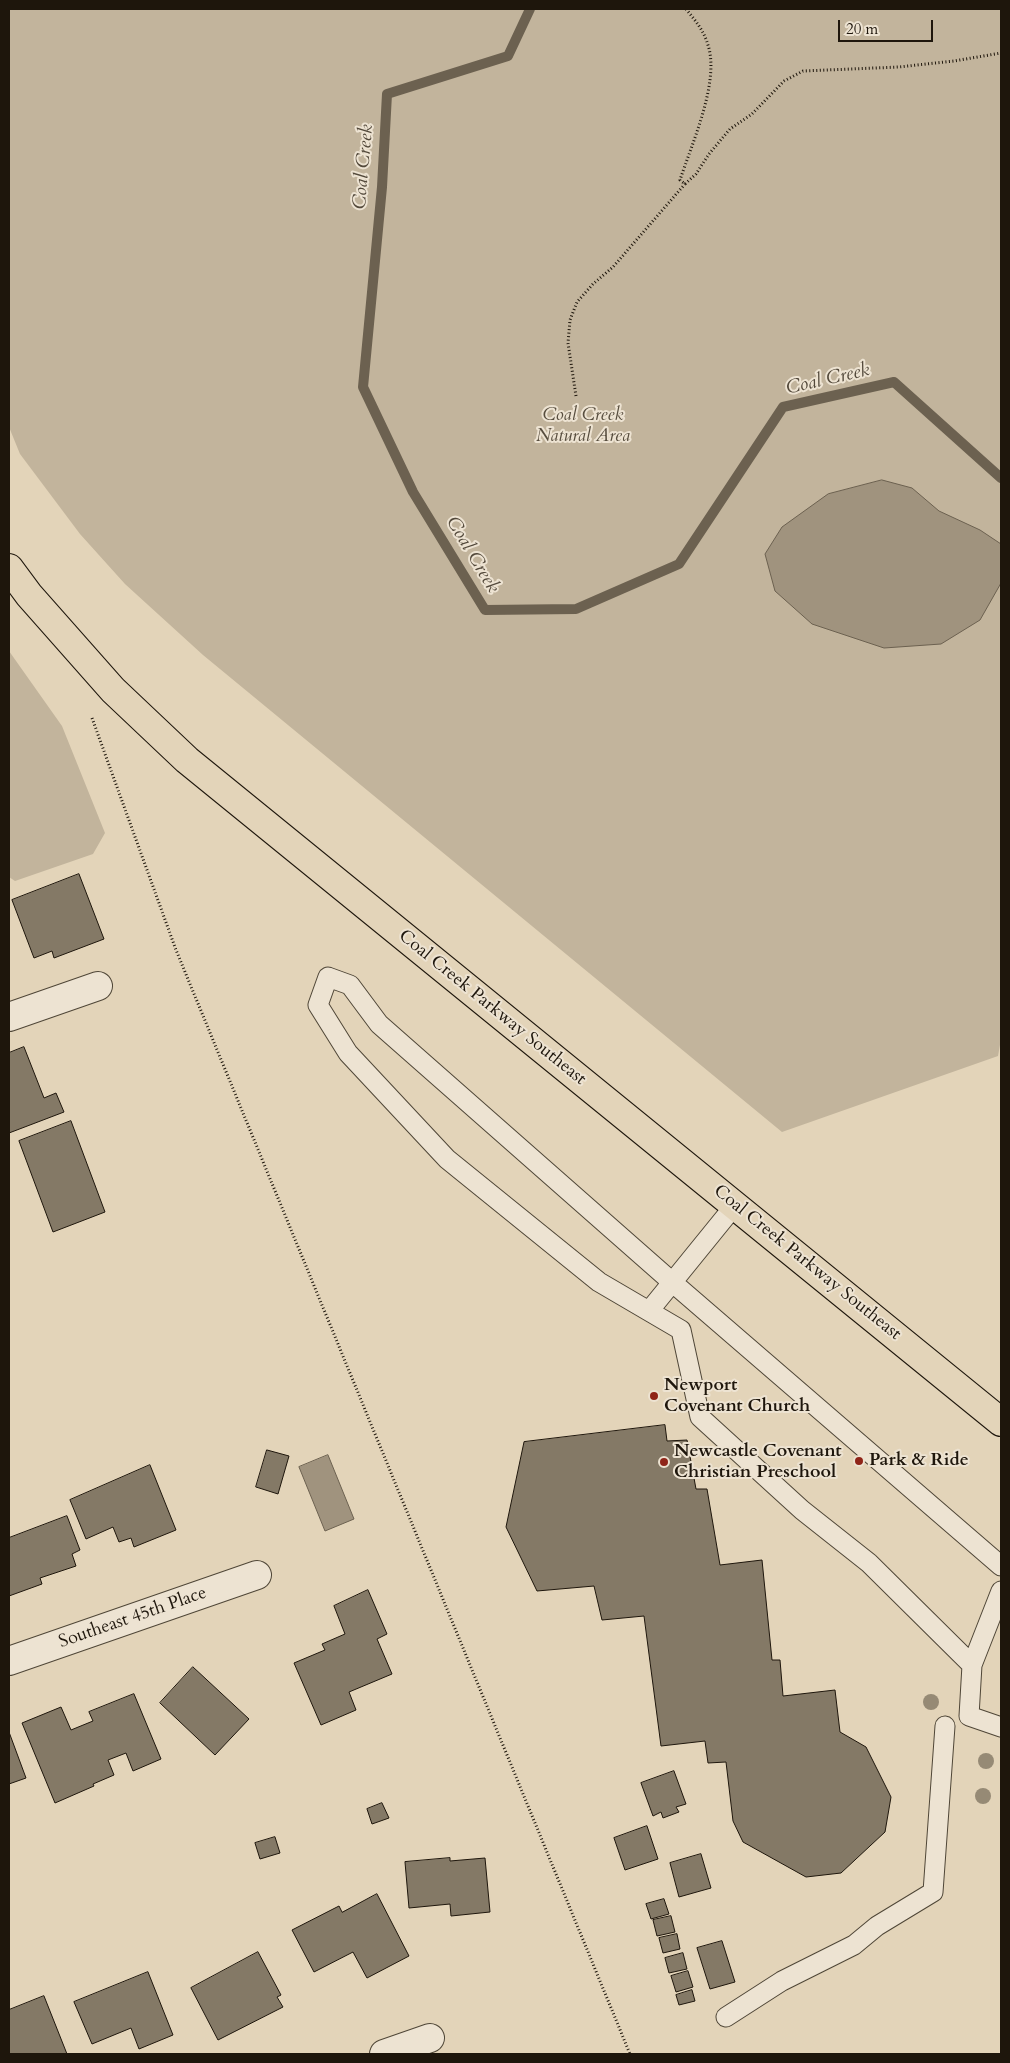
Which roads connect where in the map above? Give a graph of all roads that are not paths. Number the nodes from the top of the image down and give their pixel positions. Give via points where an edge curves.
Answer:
1 (9, 568) edge
2 (98, 986) dead end
3 (9, 1018) edge
4 (735, 1205) junction
5 (672, 1282) junction
6 (649, 1311) junction
7 (1001, 1422) edge
8 (1001, 1566) edge
9 (257, 1575) dead end
10 (1001, 1591) edge
11 (9, 1662) edge
12 (972, 1665) junction
13 (944, 1726) dead end
14 (1001, 1727) edge
15 (726, 2017) dead end
16 (430, 2038) dead end
17 (384, 2054) edge

1 - 4 main road, Coal Creek Parkway Southeast via 113,690 187,760
2 - 3 street
4 - 5 lane
4 - 7 main road, Coal Creek Parkway Southeast
5 - 6 lane
5 - 6 lane via 378,1024 350,985 328,977 318,1005 348,1053 447,1158 599,1282
5 - 8 lane
6 - 12 lane via 681,1330 700,1418 802,1510 869,1563
9 - 11 street, Southeast 45th Place
10 - 12 lane
12 - 14 lane via 969,1716
13 - 15 lane via 933,1892 877,1926 854,1945 782,1981
16 - 17 street

